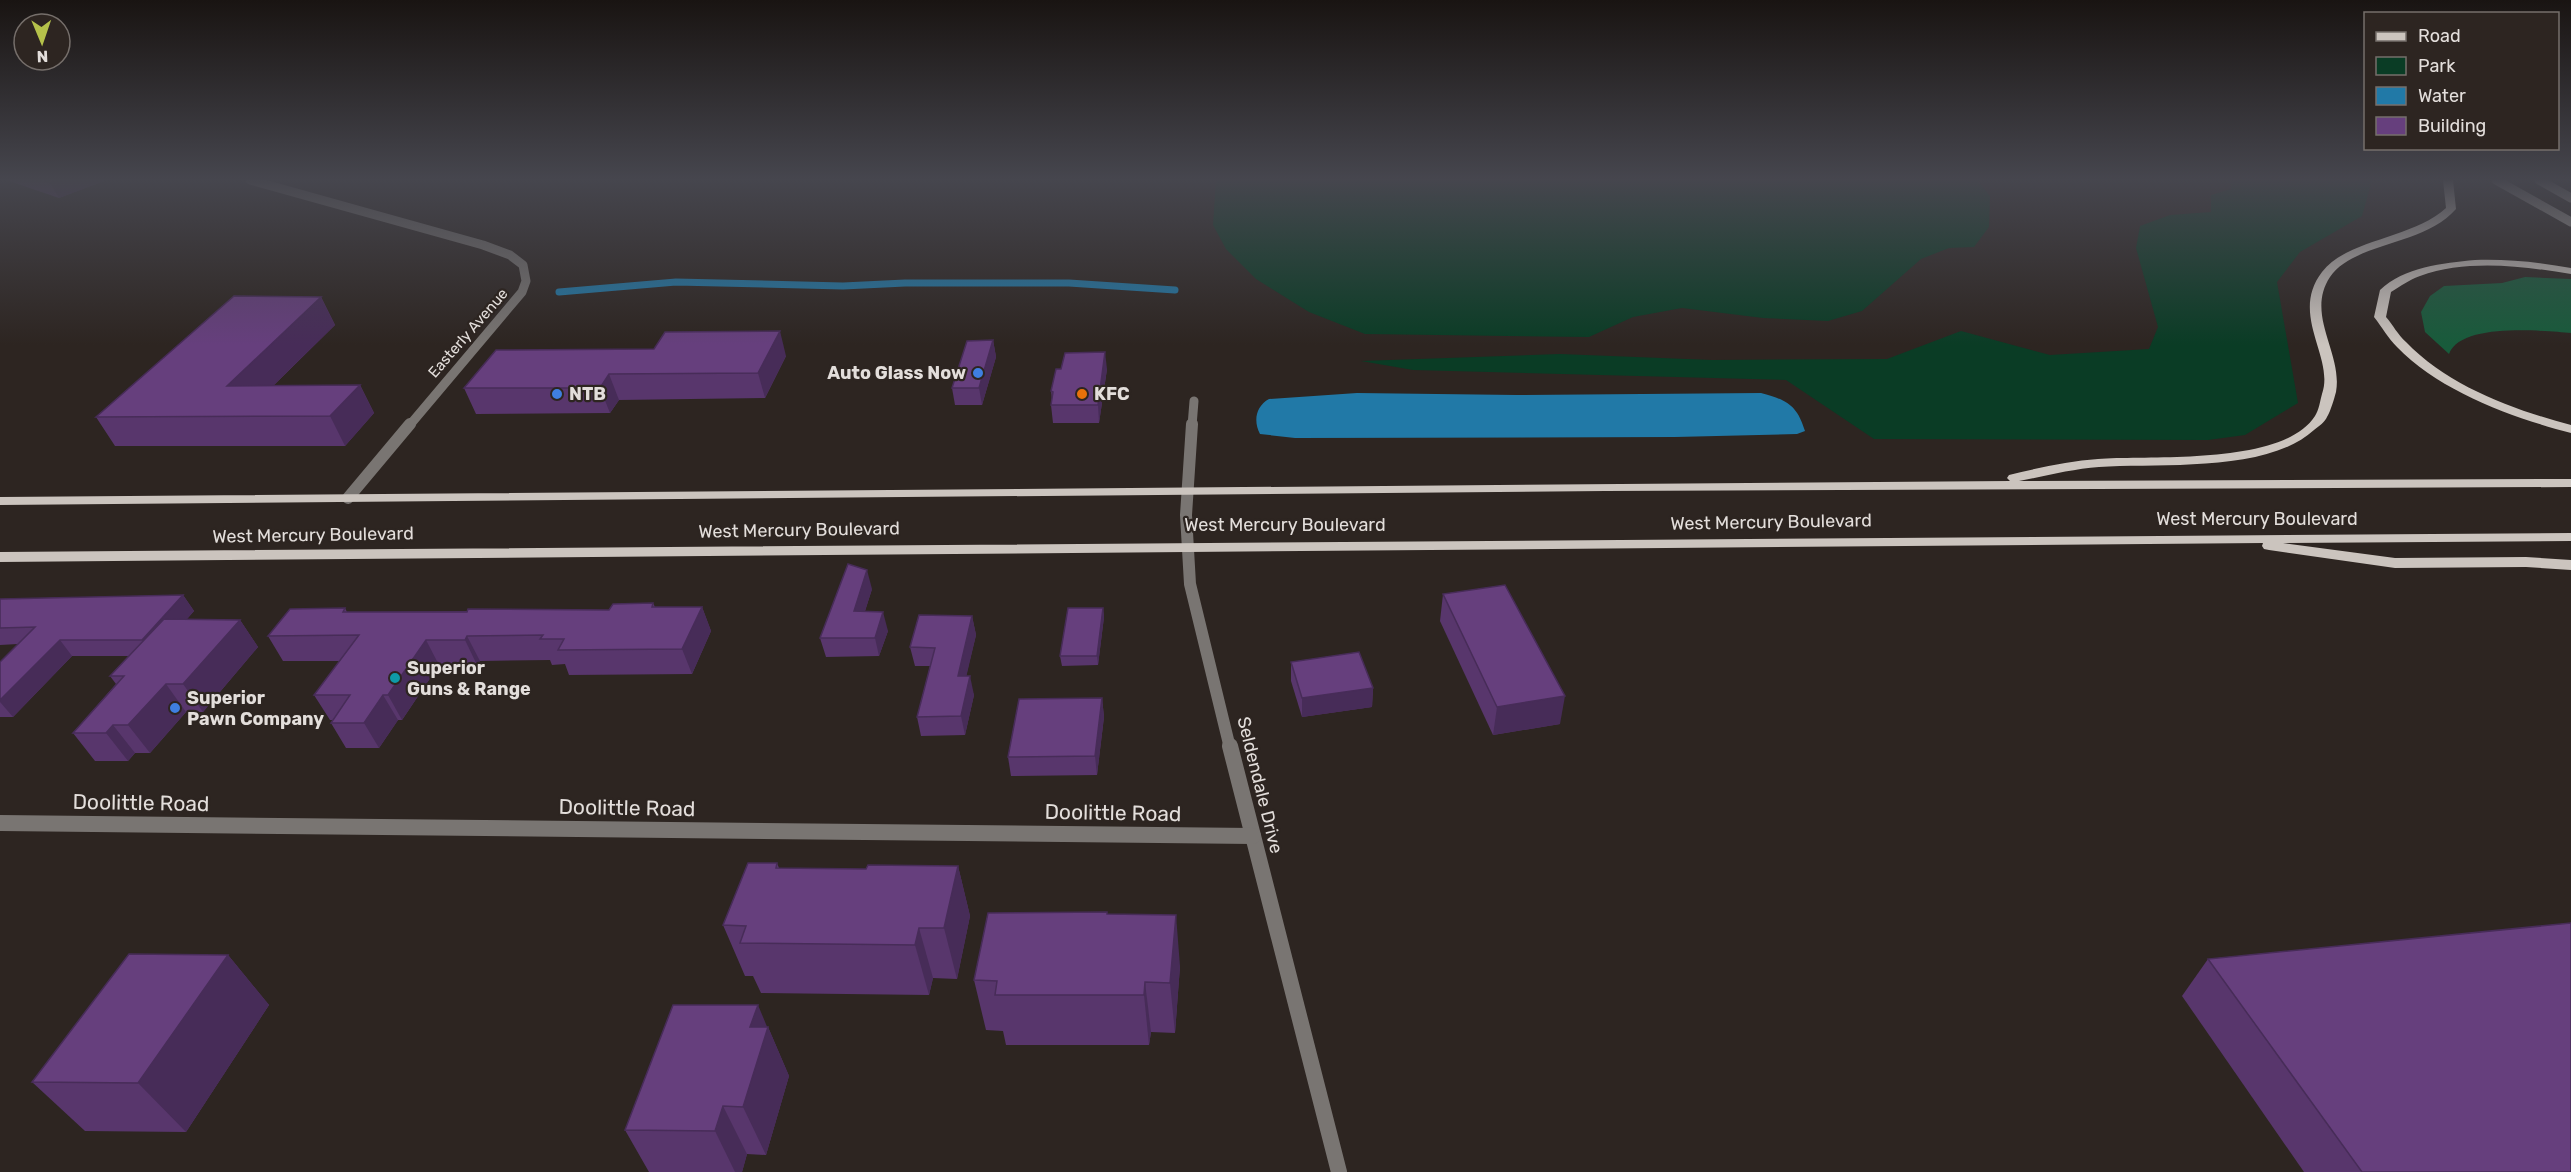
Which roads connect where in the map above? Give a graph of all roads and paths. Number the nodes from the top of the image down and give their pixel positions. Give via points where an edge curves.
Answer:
1 (447, 235) edge
2 (2407, 235) edge
3 (2571, 271) edge
4 (1194, 401) dead end
5 (2571, 429) edge
6 (2571, 483) edge
7 (1973, 486) junction
8 (1185, 492) junction
9 (348, 498) junction
10 (0, 501) edge
11 (2571, 537) edge
12 (2212, 538) junction
13 (1184, 546) junction
14 (0, 557) edge
15 (2571, 565) edge
16 (0, 823) edge
17 (1253, 836) junction
18 (1339, 1172) edge

1 - 9 street, Easterly Avenue via 515,258 528,277 522,292
2 - 7 main road via 2352,256 2328,270 2318,287 2314,302 2328,361 2329,404 2320,420 2301,436 2265,451 2217,460 2097,463
3 - 5 main road via 2463,264 2417,273 2385,291 2380,317 2405,348 2458,387
4 - 8 street, Seldendale Drive
6 - 7 main road, West Mercury Boulevard
7 - 8 main road, West Mercury Boulevard
8 - 9 main road, West Mercury Boulevard
8 - 13 street, Seldendale Drive
9 - 10 main road, West Mercury Boulevard
11 - 12 main road, West Mercury Boulevard
12 - 13 main road, West Mercury Boulevard
12 - 15 main road via 2395,563
13 - 14 main road, West Mercury Boulevard
13 - 17 street, Seldendale Drive
16 - 17 street, Doolittle Road
17 - 18 street, Seldendale Drive

